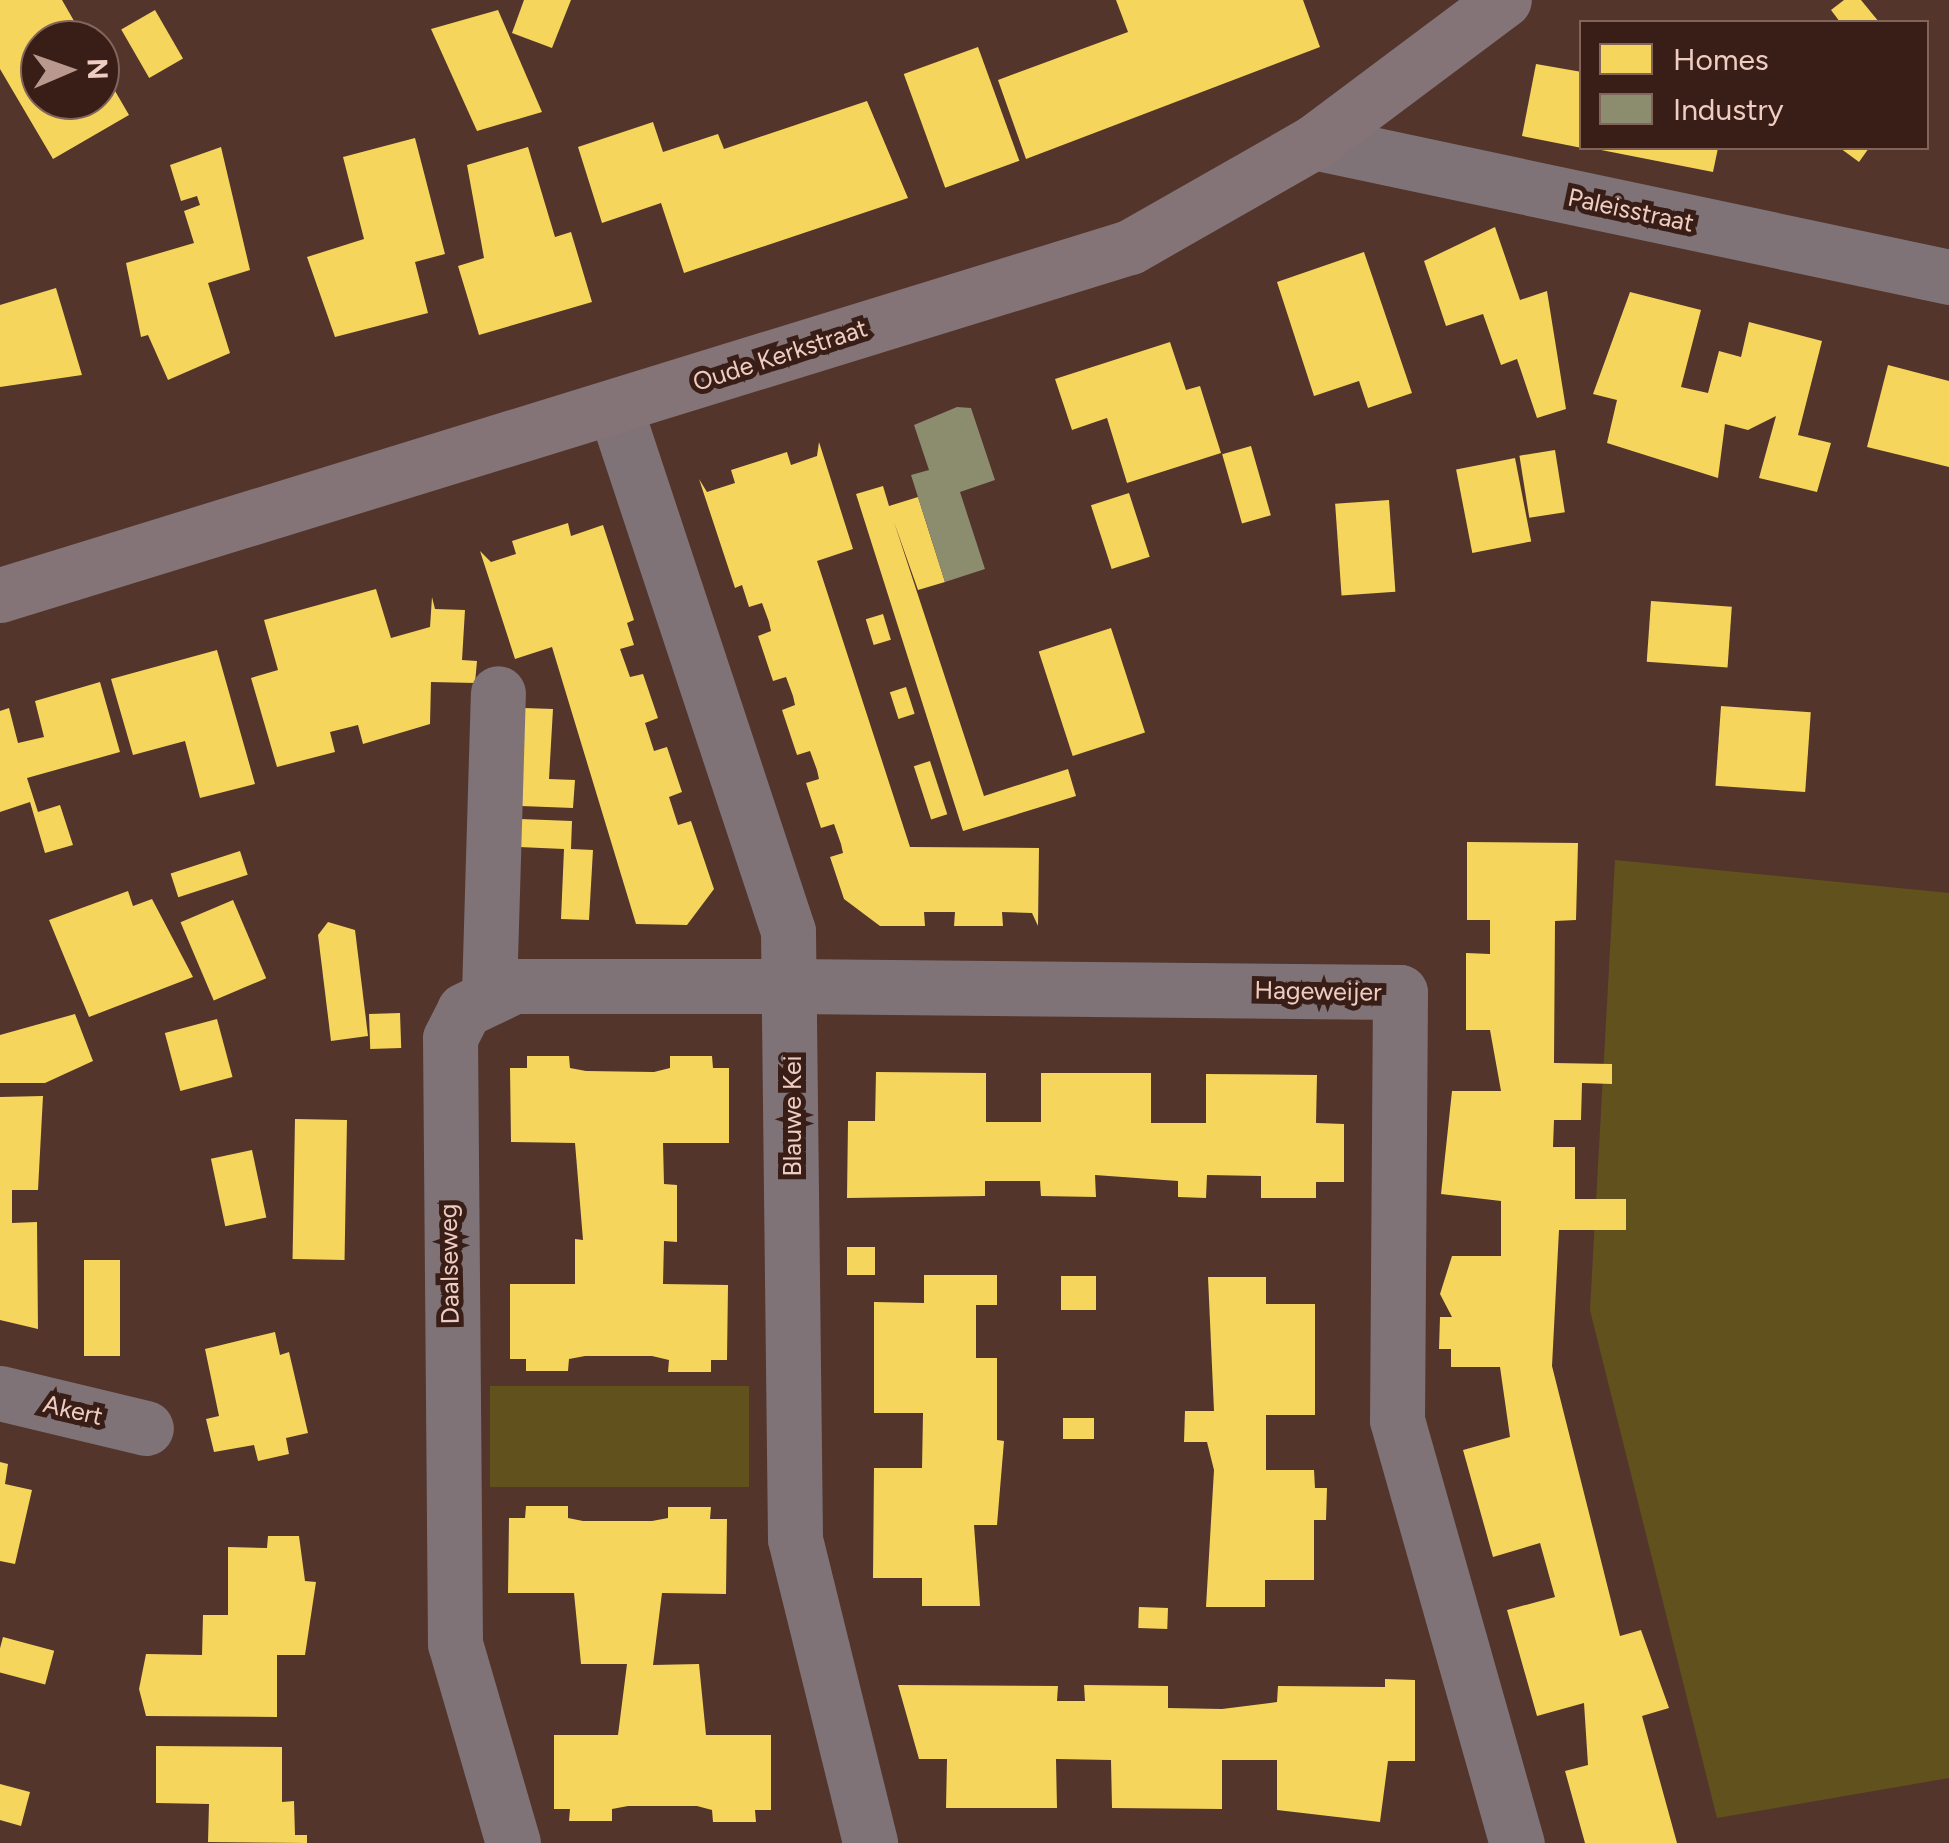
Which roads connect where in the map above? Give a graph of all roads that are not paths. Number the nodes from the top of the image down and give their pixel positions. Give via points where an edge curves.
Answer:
1 (1504, 0) edge
2 (1314, 142) junction
3 (1949, 277) edge
4 (615, 408) junction
5 (0, 595) edge
6 (498, 693) dead end
7 (791, 986) junction
8 (489, 993) junction
9 (0, 1393) edge
10 (146, 1428) dead end
11 (513, 1843) edge
12 (870, 1843) edge
13 (1517, 1843) edge

1 - 2 street, Oude Kerkstraat
2 - 3 street, Paleisstraat
2 - 4 street, Oude Kerkstraat via 1130,247
4 - 5 street, Oude Kerkstraat
4 - 7 street, Blauwe Kei via 788,931
6 - 8 street
7 - 8 street, Hageweijer
7 - 12 street, Blauwe Kei via 795,1539
7 - 13 street, Hageweijer via 1400,992 1397,1420
8 - 11 street, Daalseweg via 464,1010 450,1038 455,1644
9 - 10 street, Akert

